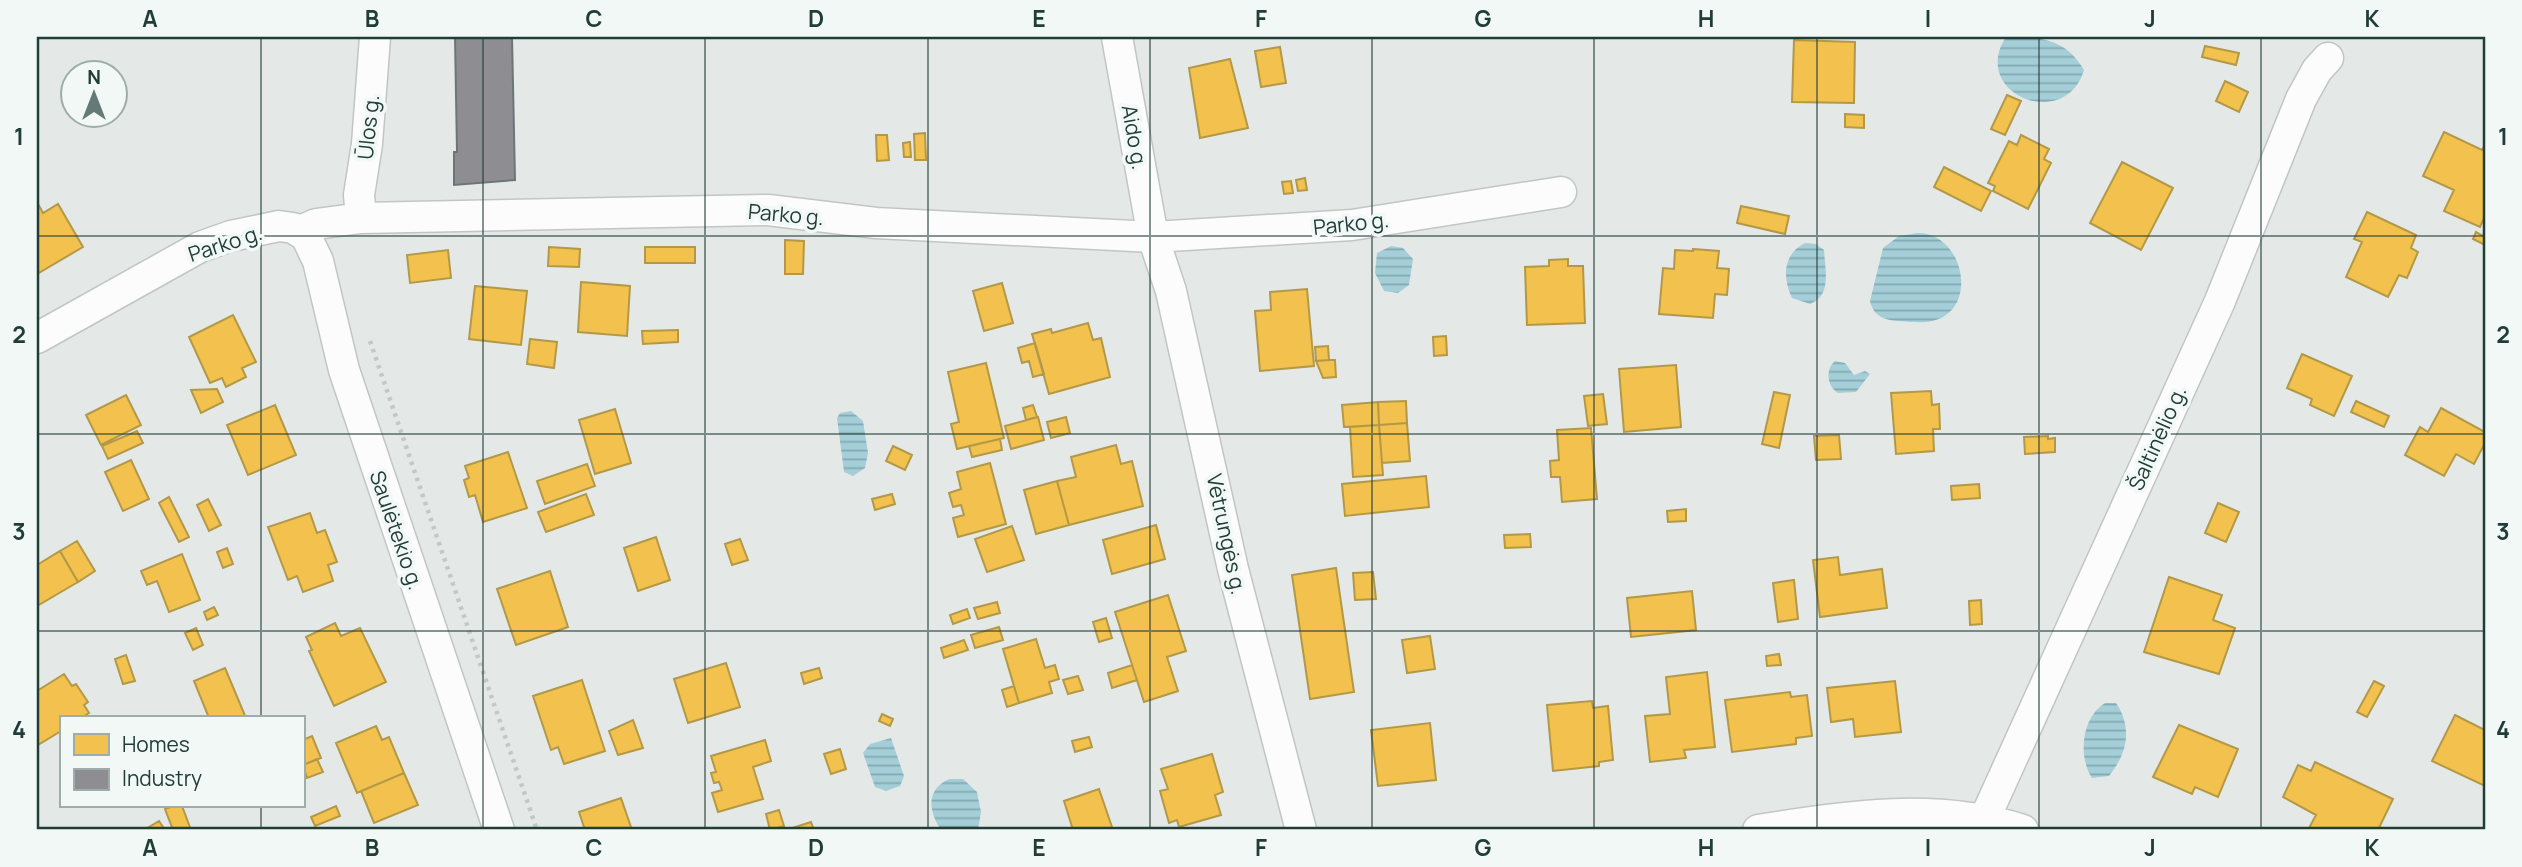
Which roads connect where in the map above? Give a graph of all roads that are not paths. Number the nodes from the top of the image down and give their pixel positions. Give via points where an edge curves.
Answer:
1 (375, 37) edge
2 (1117, 37) edge
3 (2328, 58) dead end
4 (1561, 192) dead end
5 (360, 218) junction
6 (300, 231) junction
7 (1153, 237) junction
8 (37, 338) edge
9 (1985, 818) junction
10 (499, 830) edge
11 (1301, 830) edge
12 (1759, 830) edge
13 (2023, 830) edge

1 - 5 street, Ūlos g.
2 - 7 street, Aido g.
3 - 9 street, Šaltinėlio g. via 2301,99 2220,301
4 - 7 street, Parko g. via 1352,225
5 - 6 street, Parko g.
5 - 7 street, Parko g. via 768,210 876,223
6 - 8 street, Parko g. via 279,226 201,247
6 - 10 street, Saulėtekio g. via 311,242 318,261 344,370
7 - 11 street, Vėtrungės g. via 1171,291 1233,569
9 - 12 street via 1897,812
9 - 13 street

